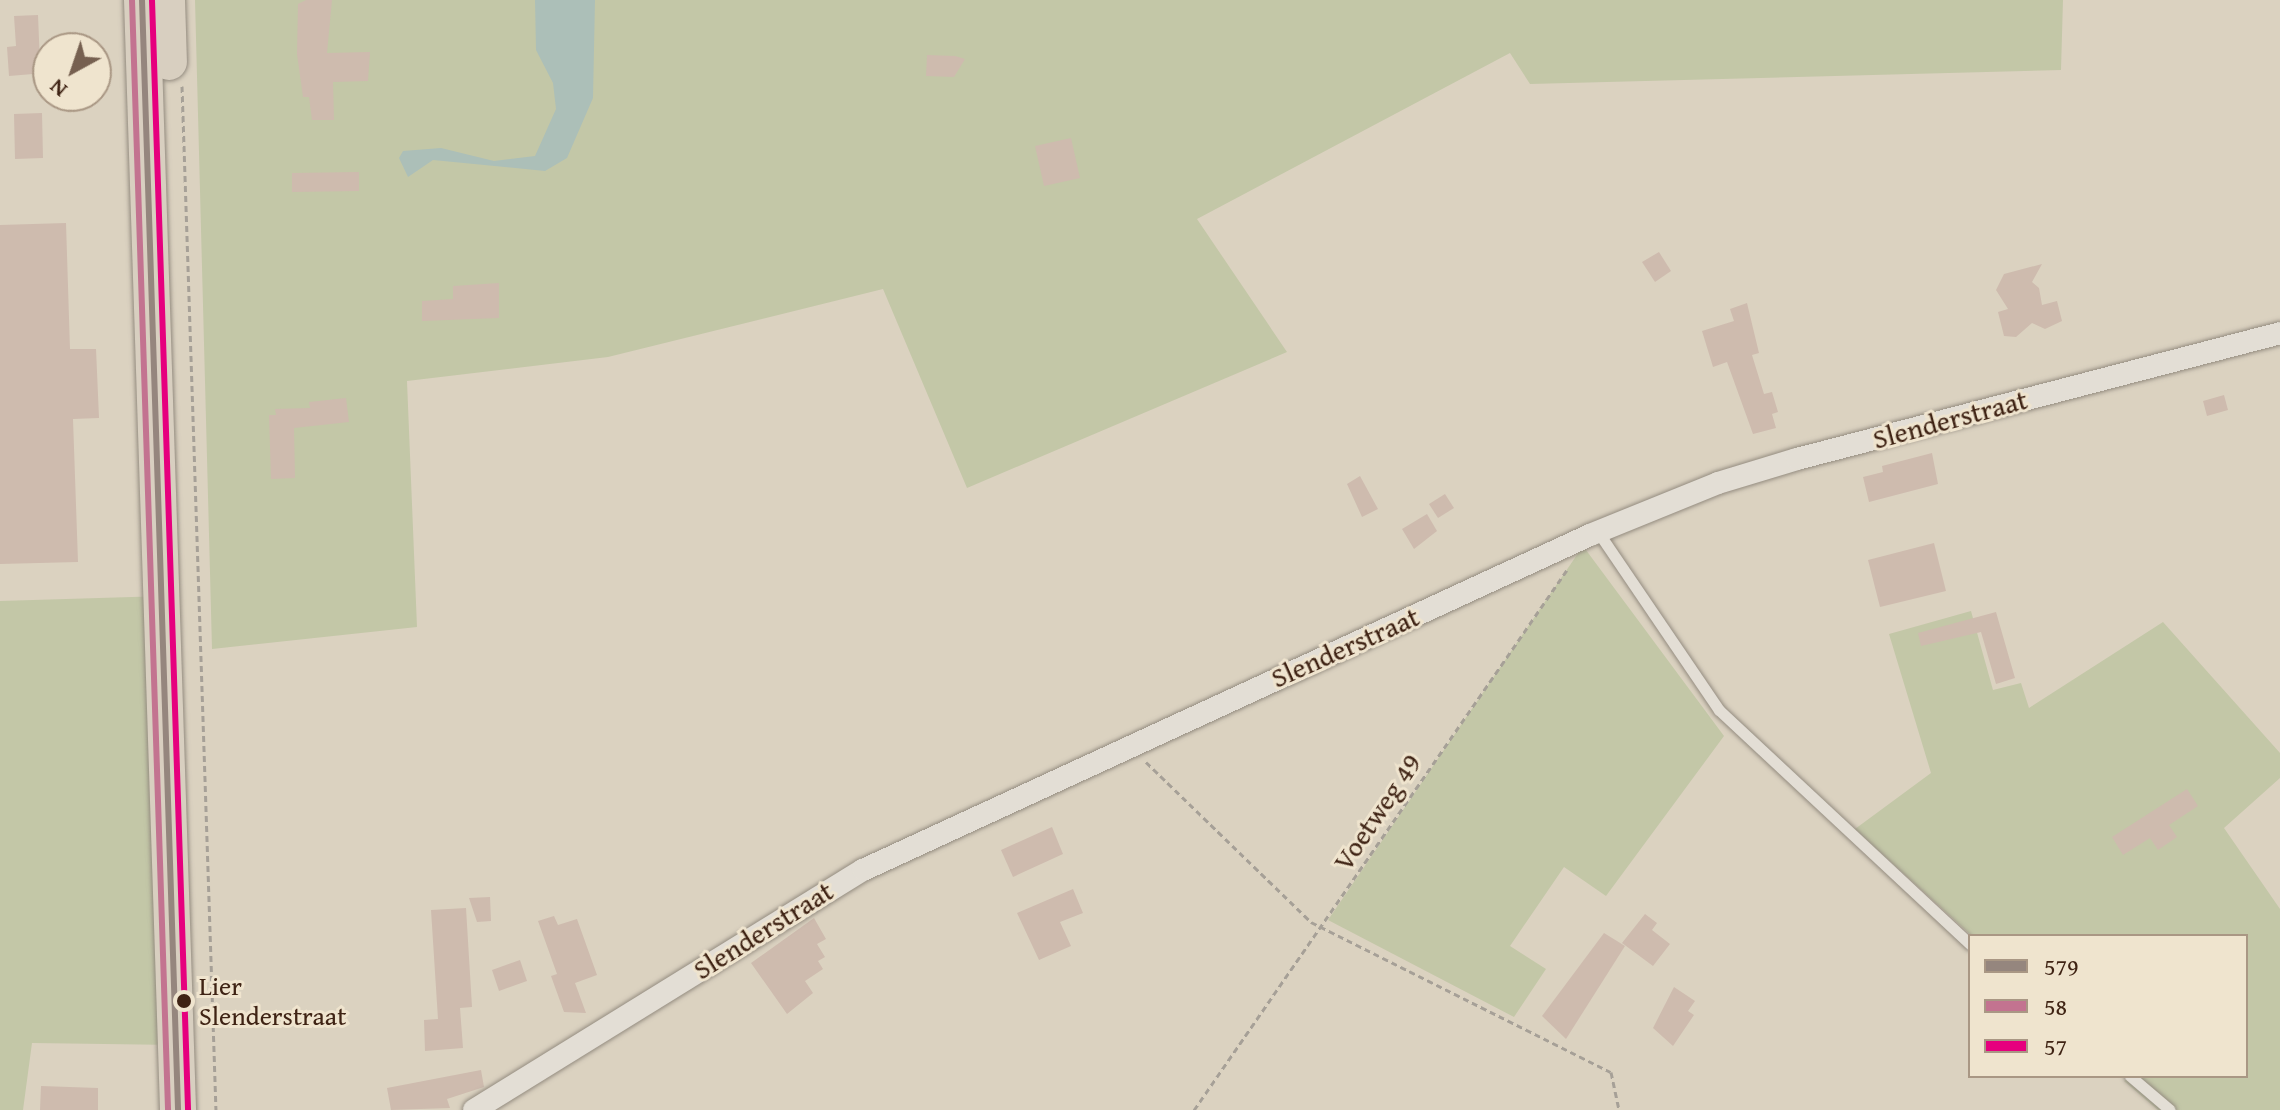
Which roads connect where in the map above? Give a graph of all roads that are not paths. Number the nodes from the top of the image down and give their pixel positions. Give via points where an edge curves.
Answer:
1 (142, 0) edge
2 (167, 0) edge
3 (2280, 333) edge
4 (1594, 534) junction
5 (1968, 942) edge
6 (2132, 1078) edge
7 (178, 1110) edge
8 (199, 1110) edge
9 (474, 1110) edge
10 (2170, 1110) edge

1 - 7 main road
2 - 8 main road
3 - 4 street, Slenderstraat via 1797,459 1718,483
4 - 5 lane via 1719,710
4 - 9 street, Slenderstraat via 1134,742 839,883
6 - 10 lane

